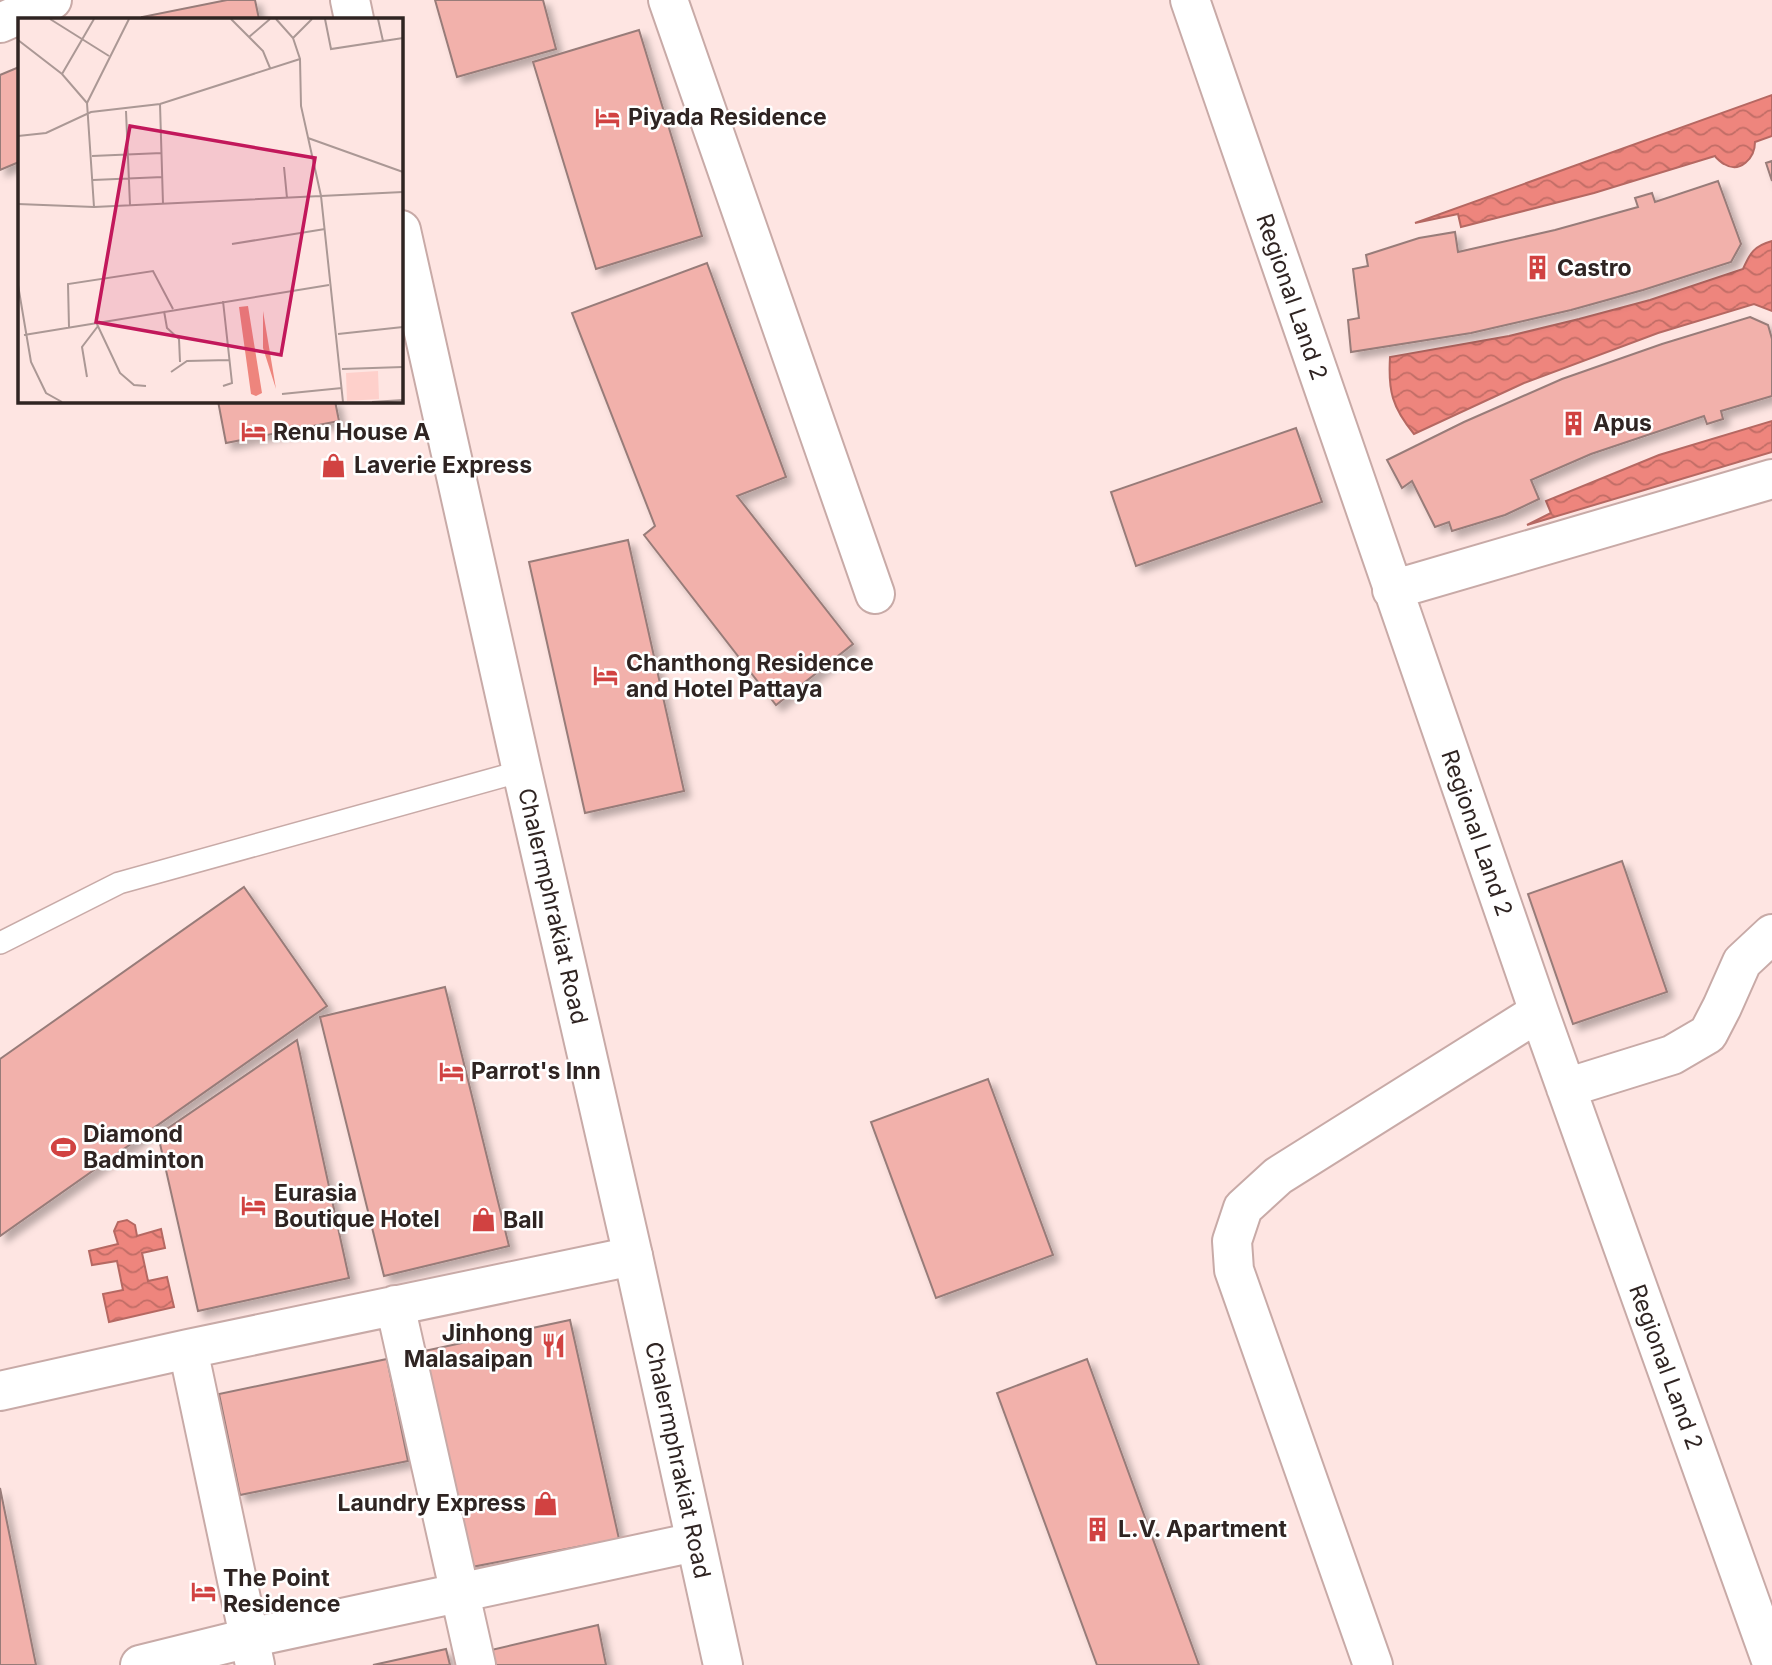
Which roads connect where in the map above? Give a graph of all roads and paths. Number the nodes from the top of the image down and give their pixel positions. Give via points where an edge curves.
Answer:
1 (51, 0) edge
2 (350, 0) edge
3 (668, 0) edge
4 (1192, 1) edge
5 (354, 18) edge
6 (0, 23) edge
7 (402, 234) edge
8 (1772, 479) edge
9 (1392, 590) junction
10 (875, 594) dead end
11 (522, 771) junction
12 (1772, 934) edge
13 (0, 943) edge
14 (1539, 1012) junction
15 (1566, 1087) junction
16 (633, 1256) junction
17 (395, 1305) junction
18 (188, 1349) junction
19 (0, 1391) edge
20 (695, 1542) junction
21 (459, 1593) junction
22 (252, 1652) edge
23 (1772, 1662) edge
24 (141, 1665) edge
25 (475, 1665) edge
26 (723, 1665) edge
27 (1373, 1665) edge

1 - 6 street
2 - 5 street
3 - 10 street
4 - 9 street, Regional Land 2
7 - 11 street, Chalermphrakiat Road
8 - 9 street
9 - 14 street, Regional Land 2
11 - 13 lane via 119,883
11 - 16 street, Chalermphrakiat Road
12 - 15 street via 1742,962 1708,1034 1672,1055
14 - 15 street, Regional Land 2
14 - 27 street via 1278,1176 1244,1208 1232,1241 1234,1270
15 - 23 street, Regional Land 2
16 - 17 street
16 - 20 street, Chalermphrakiat Road
17 - 18 street
17 - 21 street
18 - 19 street
18 - 22 street
20 - 21 street
20 - 26 street, Chalermphrakiat Road
21 - 22 street
21 - 25 street
22 - 24 street

